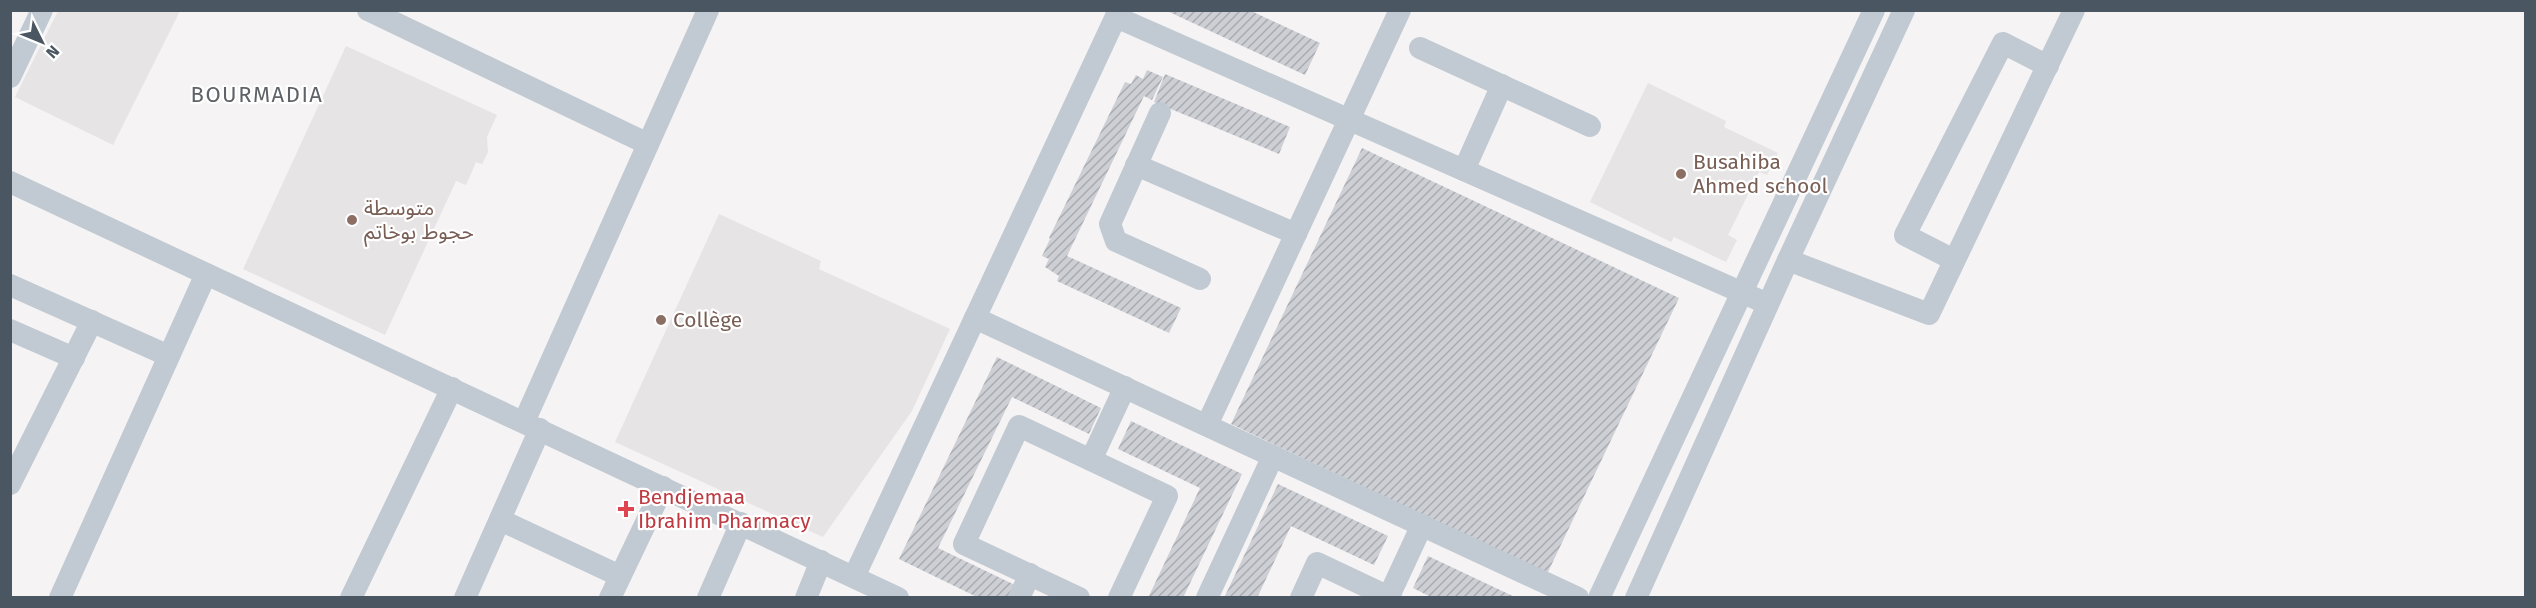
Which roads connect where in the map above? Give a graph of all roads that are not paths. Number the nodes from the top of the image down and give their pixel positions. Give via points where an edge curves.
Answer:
1 (42, 10) edge
2 (368, 10) edge
3 (708, 10) edge
4 (1400, 10) edge
5 (1875, 10) edge
6 (1904, 10) edge
7 (2074, 10) edge
8 (1117, 14) edge
9 (403, 18) edge
10 (1420, 48) dead end
11 (2048, 66) junction
12 (10, 76) edge
13 (1502, 86) junction
14 (1160, 113) dead end
15 (1350, 119) junction
16 (1590, 126) dead end
17 (648, 144) junction
18 (1136, 165) junction
19 (1464, 170) junction
20 (10, 183) edge
21 (1296, 234) junction
22 (1788, 260) junction
23 (1954, 260) junction
24 (206, 274) junction
25 (1200, 279) dead end
26 (12, 290) edge
27 (1742, 292) junction
28 (1768, 304) junction
29 (975, 318) junction
30 (92, 321) junction
31 (10, 330) edge
32 (169, 356) junction
33 (74, 357) junction
34 (1125, 387) junction
35 (452, 388) junction
36 (1207, 424) junction
37 (532, 426) junction
38 (1273, 456) junction
39 (1091, 460) junction
40 (10, 484) edge
41 (663, 487) junction
42 (500, 520) junction
43 (741, 523) junction
44 (1422, 525) junction
45 (821, 561) junction
46 (1030, 574) junction
47 (620, 576) junction
48 (854, 577) junction
49 (60, 597) edge
50 (351, 597) edge
51 (465, 597) edge
52 (610, 597) edge
53 (708, 597) edge
54 (806, 597) edge
55 (898, 597) edge
56 (1019, 597) edge
57 (1079, 597) edge
58 (1119, 597) edge
59 (1207, 597) edge
60 (1301, 597) edge
61 (1390, 597) edge
62 (1578, 597) edge
63 (1599, 597) edge
64 (1636, 597) edge

1 - 12 street
2 - 9 street
3 - 17 street
4 - 15 street
5 - 27 street
6 - 22 street
7 - 11 street
8 - 15 street
8 - 29 street
9 - 17 street
10 - 13 street
11 - 23 street
11 - 23 street via 2003,43 1905,235
13 - 16 street
13 - 19 street
14 - 18 street
15 - 19 street
15 - 21 street
17 - 37 street
18 - 21 street
18 - 25 street via 1110,224 1116,241
19 - 27 street
20 - 24 street
21 - 36 street
22 - 23 street via 1929,314
22 - 28 street
24 - 32 street
24 - 35 street
26 - 30 street
27 - 28 street
27 - 63 street
28 - 64 street
29 - 34 street
29 - 48 street
30 - 32 street
30 - 33 street
31 - 33 street
32 - 49 street
33 - 40 street
34 - 36 street
34 - 39 street
35 - 37 street
35 - 50 street
36 - 38 street
37 - 41 street
37 - 42 street
38 - 44 street
38 - 59 street
39 - 46 street via 1019,426 963,544
39 - 58 street via 1167,496
41 - 43 street
41 - 47 street
42 - 47 street
42 - 51 street
43 - 45 street
43 - 53 street
44 - 61 street
44 - 62 street
45 - 48 street
45 - 54 street
46 - 56 street
46 - 57 street
47 - 52 street
48 - 55 street
60 - 61 street via 1317,563

